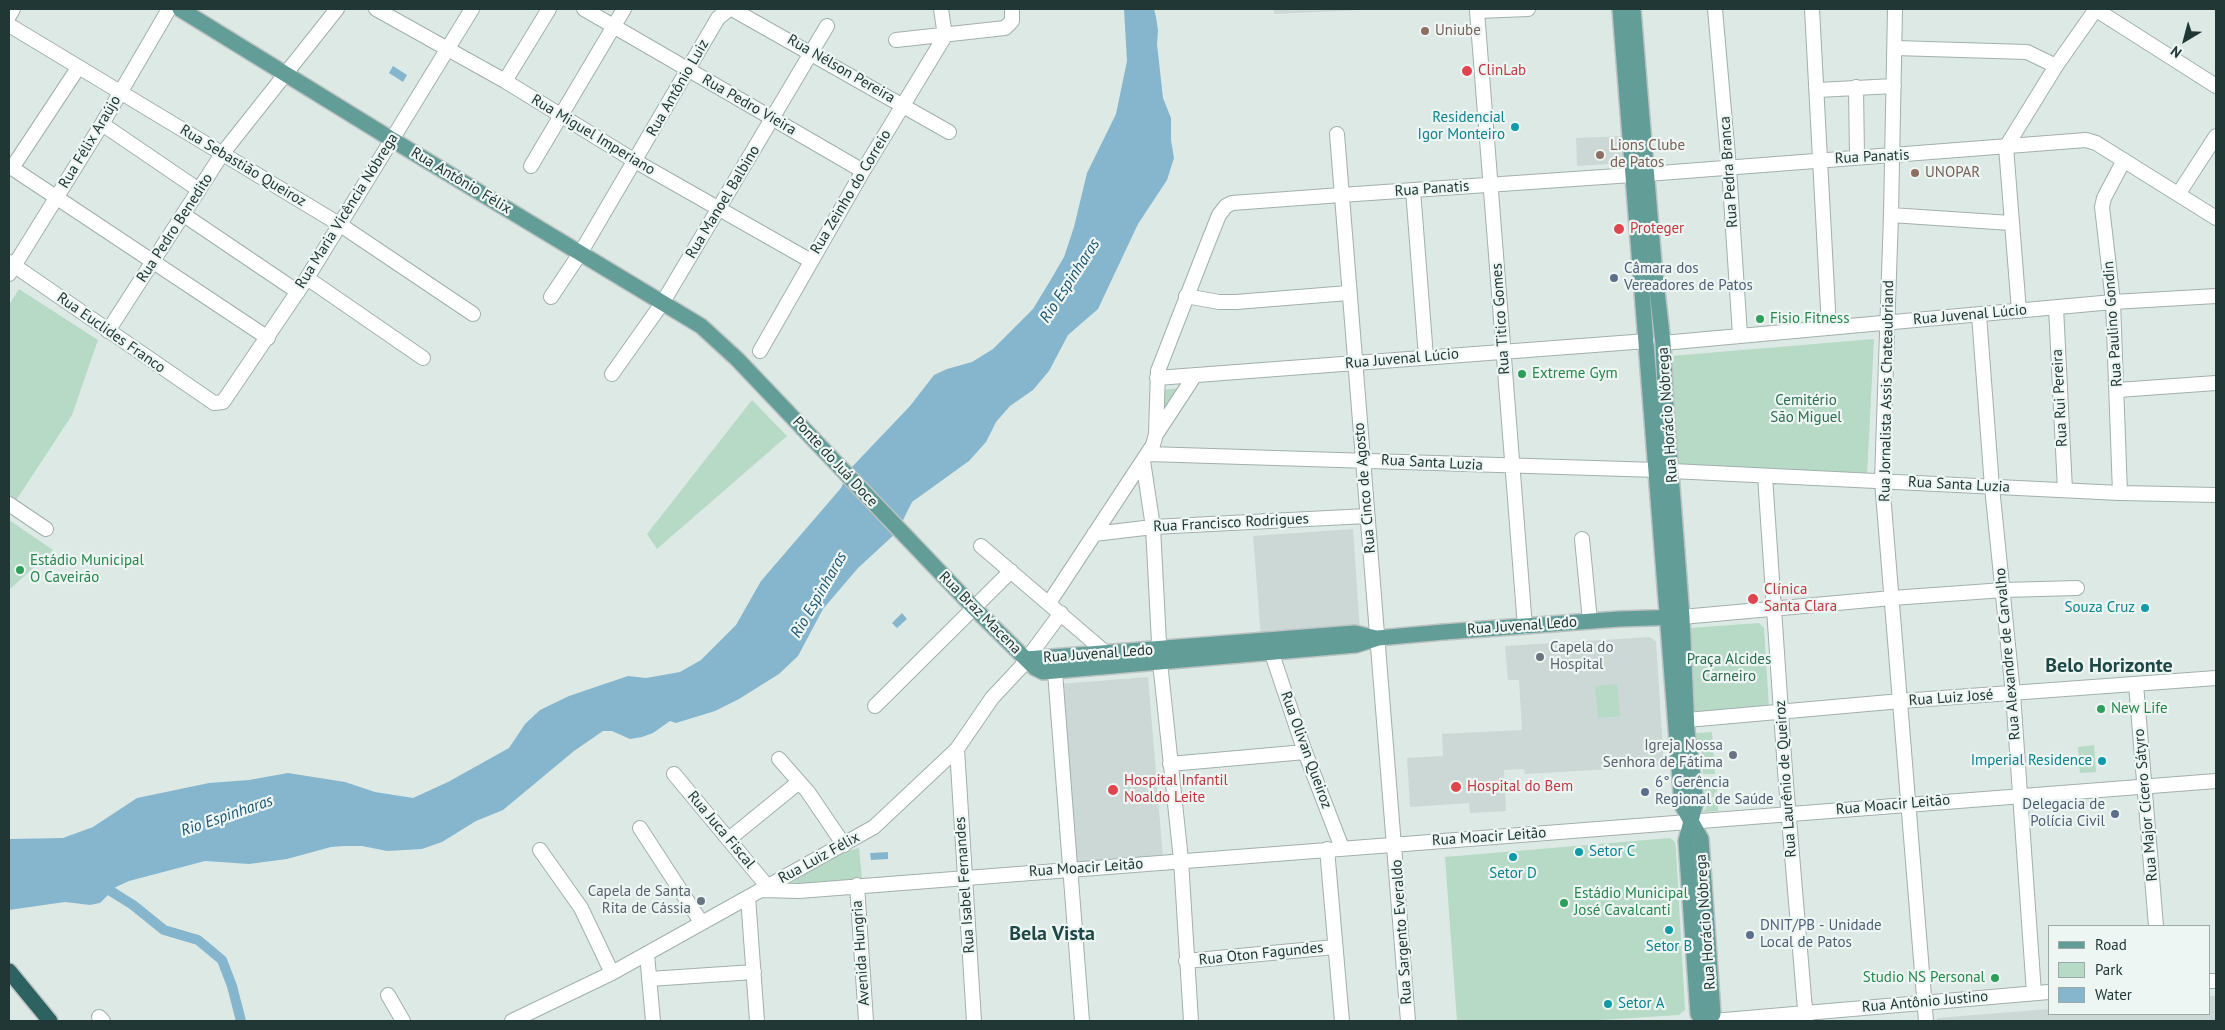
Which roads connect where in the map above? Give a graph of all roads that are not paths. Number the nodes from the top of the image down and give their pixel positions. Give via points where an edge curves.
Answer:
1 (13, 9) edge
2 (169, 9) edge
3 (180, 9) edge
4 (337, 9) edge
5 (376, 9) edge
6 (472, 9) edge
7 (548, 9) edge
8 (584, 9) edge
9 (624, 9) edge
10 (730, 9) edge
11 (941, 9) edge
12 (1012, 9) edge
13 (1528, 9) edge
14 (1620, 9) edge
15 (1633, 9) edge
16 (1715, 9) edge
17 (1812, 9) edge
18 (1895, 9) edge
19 (2096, 9) edge
20 (9, 16) edge
21 (9, 25) edge
22 (612, 26) junction
23 (827, 26) dead end
24 (946, 36) junction
25 (896, 40) dead end
26 (1895, 48) junction
27 (448, 49) junction
28 (812, 52) junction
29 (2056, 66) junction
30 (78, 68) junction
31 (688, 70) junction
32 (284, 73) junction
33 (505, 81) junction
34 (1894, 86) junction
35 (2216, 86) edge
36 (1856, 87) junction
37 (1818, 90) junction
38 (121, 92) junction
39 (903, 105) junction
40 (560, 116) junction
41 (773, 120) junction
42 (102, 124) junction
43 (948, 132) dead end
44 (1337, 134) dead end
45 (2216, 136) edge
46 (391, 139) junction
47 (2006, 147) junction
48 (222, 154) junction
49 (1892, 157) junction
50 (1857, 158) junction
51 (1820, 160) junction
52 (2124, 160) junction
53 (635, 161) junction
54 (531, 166) dead end
55 (10, 167) edge
56 (1729, 168) junction
57 (863, 171) junction
58 (1647, 174) junction
59 (1632, 175) junction
60 (1491, 185) junction
61 (199, 190) junction
62 (1413, 190) junction
63 (2179, 193) junction
64 (1341, 195) junction
65 (57, 198) junction
66 (719, 209) junction
67 (184, 215) junction
68 (1891, 215) junction
69 (2216, 218) edge
70 (2012, 223) junction
71 (339, 224) junction
72 (581, 252) junction
73 (154, 260) junction
74 (811, 260) junction
75 (11, 267) edge
76 (307, 278) junction
77 (298, 292) junction
78 (1348, 293) junction
79 (1186, 296) junction
80 (2216, 296) edge
81 (551, 297) dead end
82 (663, 302) junction
83 (2113, 302) junction
84 (2056, 307) junction
85 (2019, 311) junction
86 (473, 314) dead end
87 (1979, 315) junction
88 (1887, 322) junction
89 (1829, 328) junction
90 (108, 331) junction
91 (1740, 335) junction
92 (268, 338) junction
93 (1647, 341) junction
94 (1664, 342) junction
95 (1503, 350) junction
96 (760, 351) dead end
97 (1426, 357) junction
98 (423, 358) dead end
99 (737, 359) joint
100 (1354, 364) junction
101 (612, 374) dead end
102 (1195, 375) junction
103 (1157, 378) junction
104 (2216, 383) edge
105 (2118, 390) junction
106 (214, 403) joint
107 (1156, 434) junction
108 (1145, 457) junction
109 (1363, 460) junction
110 (1512, 467) junction
111 (1664, 471) junction
112 (1765, 476) junction
113 (1882, 481) junction
114 (1992, 487) junction
115 (2065, 490) junction
116 (2120, 493) junction
117 (2216, 495) edge
118 (9, 504) edge
119 (1368, 516) junction
120 (1153, 527) junction
121 (46, 529) dead end
122 (1094, 534) junction
123 (1582, 539) dead end
124 (981, 546) dead end
125 (933, 566) joint
126 (1011, 571) junction
127 (2077, 588) dead end
128 (2004, 590) junction
129 (1892, 598) junction
130 (1049, 603) junction
131 (975, 609) junction
132 (1774, 609) junction
133 (1061, 613) junction
134 (1670, 618) junction
135 (1590, 621) junction
136 (1525, 627) junction
137 (1378, 638) junction
138 (1271, 651) junction
139 (1105, 652) junction
140 (1160, 656) junction
141 (1026, 659) junction
142 (1055, 672) junction
143 (2216, 678) edge
144 (2136, 684) junction
145 (2013, 694) junction
146 (1901, 701) junction
147 (876, 706) dead end
148 (1781, 712) junction
149 (1687, 720) junction
150 (956, 749) junction
151 (1305, 752) junction
152 (778, 758) dead end
153 (1170, 764) junction
154 (674, 774) dead end
155 (2216, 781) edge
156 (799, 782) junction
157 (2145, 787) junction
158 (2019, 796) junction
159 (1909, 803) junction
160 (1788, 814) junction
161 (1692, 822) junction
162 (640, 828) dead end
163 (729, 839) junction
164 (1395, 843) junction
165 (844, 845) junction
166 (1342, 848) junction
167 (1327, 849) junction
168 (540, 850) dead end
169 (1181, 860) junction
170 (1069, 870) junction
171 (964, 876) junction
172 (857, 885) junction
173 (765, 888) junction
174 (748, 898) junction
175 (701, 922) junction
176 (2156, 925) edge
177 (1335, 946) junction
178 (647, 954) junction
179 (1186, 961) junction
180 (9, 971) edge
181 (754, 972) junction
182 (612, 973) junction
183 (649, 979) junction
184 (2048, 992) edge
185 (2034, 993) junction
186 (388, 995) dead end
187 (1924, 1002) junction
188 (1806, 1017) edge
189 (50, 1021) edge
190 (403, 1021) edge
191 (512, 1021) edge
192 (653, 1021) edge
193 (757, 1021) edge
194 (866, 1021) edge
195 (974, 1021) edge
196 (1082, 1021) edge
197 (1191, 1021) edge
198 (1342, 1021) edge
199 (1408, 1021) edge
200 (1706, 1021) edge
201 (1712, 1021) edge
202 (1926, 1021) edge

1 - 20 street
2 - 38 street, Rua Félix Araújo
3 - 32 main road, Rua Antônio Félix
4 - 32 street, Rua Pedro Benedito
5 - 27 street, Rua Miguel Imperiano
6 - 27 street, Rua Maria Vicência Nóbrega
7 - 33 street
8 - 22 street, Rua Pedro Vieira
9 - 22 street
10 - 28 street, Rua Nélson Pereira
10 - 31 street, Rua Antônio Luiz via 718,18
11 - 24 street
12 - 24 street via 1012,21 1006,28
13 - 60 street, Rua Titico Gomes via 1477,11
14 - 59 main road, Rua Horácio Nóbrega
15 - 58 main road, Rua Horácio Nóbrega
16 - 56 street, Rua Pedra Branca
17 - 37 street
18 - 26 street, Rua Jornalista Assis Chateaubriand
19 - 29 street
19 - 35 street
21 - 30 street, Rua Sebastião Queiroz
22 - 31 street, Rua Pedro Vieira
22 - 40 street
23 - 28 street, Rua Manoel Balbino
24 - 25 street
24 - 39 street, Rua Zeinho do Correio
26 - 29 street via 2027,52
26 - 34 street, Rua Jornalista Assis Chateaubriand
27 - 33 street, Rua Miguel Imperiano
27 - 46 street, Rua Maria Vicência Nóbrega
28 - 39 street, Rua Nélson Pereira
28 - 41 street, Rua Manoel Balbino
29 - 47 street
30 - 38 street, Rua Sebastião Queiroz
30 - 55 street
31 - 41 street, Rua Pedro Vieira
31 - 53 street, Rua Antônio Luiz
32 - 46 main road, Rua Antônio Félix
32 - 48 street, Rua Pedro Benedito
33 - 40 street, Rua Miguel Imperiano
34 - 36 street
34 - 49 street, Rua Jornalista Assis Chateaubriand
36 - 37 street
36 - 50 street
37 - 51 street
38 - 42 street, Rua Félix Araújo
38 - 48 street, Rua Sebastião Queiroz
39 - 43 street, Rua Nélson Pereira
39 - 57 street, Rua Zeinho do Correio
40 - 53 street, Rua Miguel Imperiano
40 - 54 street
41 - 57 street, Rua Pedro Vieira
41 - 66 street, Rua Manoel Balbino
42 - 61 street
42 - 65 street, Rua Félix Araújo
44 - 64 street, Rua Cinco de Agosto
45 - 63 street
46 - 71 street, Rua Maria Vicência Nóbrega
46 - 72 main road, Rua Antônio Félix
47 - 49 street, Rua Panatis
47 - 52 street, Rua Panatis via 2075,139 2096,143
47 - 70 street
48 - 61 street, Rua Pedro Benedito
48 - 71 street, Rua Sebastião Queiroz
49 - 50 street, Rua Panatis
49 - 68 street, Rua Jornalista Assis Chateaubriand
50 - 51 street, Rua Panatis
51 - 56 street, Rua Panatis
51 - 89 street
52 - 63 street
52 - 83 street, Rua Paulino Gondin via 2102,203
53 - 66 street, Rua Miguel Imperiano
53 - 72 street, Rua Antônio Luiz
55 - 65 street
56 - 58 street, Rua Panatis
56 - 91 street, Rua Pedra Branca
57 - 74 street, Rua Zeinho do Correio
58 - 94 main road, Rua Horácio Nóbrega
59 - 60 street, Rua Panatis
59 - 93 main road, Rua Horácio Nóbrega
60 - 62 street, Rua Panatis
60 - 95 street, Rua Titico Gomes
61 - 67 street, Rua Pedro Benedito
62 - 64 street, Rua Panatis
62 - 97 street
63 - 69 street
64 - 78 street, Rua Cinco de Agosto
64 - 79 street, Rua Panatis via 1232,203 1219,215
65 - 73 street
65 - 75 street, Rua Félix Araújo
66 - 74 street, Rua Miguel Imperiano
66 - 82 street, Rua Manoel Balbino
67 - 73 street, Rua Pedro Benedito
67 - 77 street
68 - 70 street
68 - 88 street, Rua Jornalista Assis Chateaubriand
70 - 85 street
71 - 76 street, Rua Maria Vicência Nóbrega
71 - 86 street, Rua Sebastião Queiroz
72 - 81 street, Rua Antônio Luiz
72 - 82 main road, Rua Antônio Félix
73 - 90 street, Rua Pedro Benedito
73 - 92 street
74 - 96 street, Rua Zeinho do Correio
75 - 90 street, Rua Euclides Franco
76 - 77 street, Rua Maria Vicência Nóbrega
76 - 98 street
77 - 92 street, Rua Maria Vicência Nóbrega
78 - 79 street via 1227,302
78 - 100 street, Rua Cinco de Agosto
79 - 103 street
80 - 83 street, Rua Juvenal Lúcio
82 - 99 main road, Rua Antônio Félix via 701,326
82 - 101 street, Rua Manoel Balbino
83 - 84 street, Rua Juvenal Lúcio
83 - 105 street, Rua Paulino Gondin
84 - 85 street, Rua Juvenal Lúcio
84 - 115 street, Rua Rui Pereira
85 - 87 street, Rua Juvenal Lúcio
87 - 88 street, Rua Juvenal Lúcio
87 - 114 street, Rua Alexandre de Carvalho
88 - 89 street, Rua Juvenal Lúcio
88 - 113 street, Rua Jornalista Assis Chateaubriand
89 - 91 street, Rua Juvenal Lúcio
90 - 106 street, Rua Euclides Franco
91 - 94 street, Rua Juvenal Lúcio
92 - 106 street, Rua Maria Vicência Nóbrega via 228,398 219,404
93 - 95 street, Rua Juvenal Lúcio
93 - 111 main road, Rua Horácio Nóbrega
94 - 111 main road, Rua Horácio Nóbrega
95 - 97 street, Rua Juvenal Lúcio
95 - 110 street, Rua Titico Gomes
97 - 100 street, Rua Juvenal Lúcio
99 - 125 main road, Ponte do Juá Doce
100 - 102 street, Rua Juvenal Lúcio
100 - 109 street, Rua Cinco de Agosto
102 - 103 street, Rua Juvenal Lúcio
102 - 107 street
103 - 107 street
104 - 105 street
105 - 116 street, Rua Paulino Gondin
107 - 108 street
108 - 109 street, Rua Santa Luzia
108 - 120 street
108 - 122 street
109 - 110 street, Rua Santa Luzia
109 - 119 street, Rua Cinco de Agosto
110 - 111 street, Rua Santa Luzia
110 - 136 street, Rua Titico Gomes
111 - 112 street, Rua Santa Luzia
111 - 134 main road, Rua Horácio Nóbrega
112 - 113 street, Rua Santa Luzia
112 - 132 street, Rua Laurênio de Queiroz
113 - 114 street, Rua Santa Luzia
113 - 129 street, Rua Jornalista Assis Chateaubriand
114 - 115 street, Rua Santa Luzia
114 - 128 street, Rua Alexandre de Carvalho
115 - 116 street, Rua Santa Luzia
116 - 117 street, Rua Santa Luzia
118 - 121 street
119 - 120 street, Rua Francisco Rodrigues
119 - 137 street, Rua Cinco de Agosto
120 - 122 street, Rua Francisco Rodrigues
120 - 140 street
122 - 130 street
123 - 135 street
124 - 126 street
125 - 131 main road, Rua Braz Macena
126 - 130 street
126 - 131 street
127 - 128 street
128 - 129 street
128 - 145 street, Rua Alexandre de Carvalho
129 - 132 street
129 - 146 street, Rua Jornalista Assis Chateaubriand
130 - 133 street
131 - 141 main road, Rua Braz Macena
131 - 147 street
132 - 134 street
132 - 148 street, Rua Laurênio de Queiroz
133 - 139 street
133 - 141 street, Rua Luiz Félix
134 - 135 main road, Rua Juvenal Ledo
134 - 149 main road, Rua Horácio Nóbrega
134 - 161 main road, Rua Horácio Nóbrega via 1682,804
135 - 136 main road, Rua Juvenal Ledo
136 - 137 main road, Rua Juvenal Ledo
137 - 138 main road, Rua Juvenal Ledo via 1356,645
137 - 140 main road, Rua Juvenal Ledo via 1355,633
137 - 164 street, Rua Cinco de Agosto
138 - 140 main road, Rua Juvenal Ledo
138 - 151 street, Rua Olivan Queiroz
139 - 140 main road, Rua Juvenal Ledo
139 - 141 main road, Rua Juvenal Ledo
140 - 142 main road, Rua Juvenal Ledo
140 - 153 street
141 - 142 main road, Rua Juvenal Ledo via 1043,672
141 - 150 street, Rua Luiz Félix via 992,698
142 - 170 street
143 - 144 street, Rua Luiz José
144 - 145 street, Rua Luiz José
144 - 157 street, Rua Major Cícero Sátyro
145 - 146 street, Rua Luiz José
145 - 158 street, Rua Alexandre de Carvalho
146 - 148 street, Rua Luiz José
146 - 159 street, Rua Jornalista Assis Chateaubriand
148 - 149 street, Rua Luiz José
148 - 160 street, Rua Laurênio de Queiroz
149 - 161 main road, Rua Horácio Nóbrega via 1696,800
150 - 165 street, Rua Luiz Félix via 881,821
150 - 171 street, Rua Isabel Fernandes
151 - 153 street
151 - 166 street, Rua Olivan Queiroz
152 - 156 street
153 - 169 street
154 - 163 street, Rua Juca Fiscal
155 - 157 street, Rua Moacir Leitão
156 - 163 street
156 - 165 street
157 - 158 street, Rua Moacir Leitão
157 - 176 street, Rua Major Cícero Sátyro
158 - 159 street, Rua Moacir Leitão
158 - 185 street, Rua Alexandre de Carvalho
159 - 160 street, Rua Moacir Leitão
159 - 187 street, Rua Jornalista Assis Chateaubriand
160 - 161 street, Rua Moacir Leitão
160 - 188 street, Rua Laurênio de Queiroz
161 - 164 street, Rua Moacir Leitão
161 - 200 main road, Rua Horácio Nóbrega via 1686,841 1698,1014
162 - 175 street
163 - 173 street, Rua Juca Fiscal
164 - 166 street, Rua Moacir Leitão
164 - 199 street, Rua Sargento Everaldo
165 - 173 street, Rua Luiz Félix
166 - 167 street, Rua Moacir Leitão
167 - 169 street, Rua Moacir Leitão
167 - 177 street
168 - 182 street via 581,908
169 - 170 street, Rua Moacir Leitão
169 - 179 street
170 - 171 street, Rua Moacir Leitão
170 - 196 street
171 - 172 street, Rua Moacir Leitão
171 - 195 street, Rua Isabel Fernandes
172 - 173 street, Rua Moacir Leitão via 799,890
172 - 194 street, Avenida Hungria
173 - 174 street, Rua Luiz Félix
174 - 175 street, Rua Luiz Félix
174 - 181 street
175 - 178 street, Rua Luiz Félix
177 - 179 street, Rua Oton Fagundes
177 - 198 street
178 - 182 street, Rua Luiz Félix
178 - 183 street
179 - 197 street
180 - 189 highway
181 - 183 street
181 - 193 street
182 - 191 street, Rua Luiz Félix
183 - 192 street
184 - 185 street, Rua Antônio Justino
185 - 187 street, Rua Antônio Justino
186 - 190 street
187 - 188 street, Rua Antônio Justino
187 - 202 street, Rua Jornalista Assis Chateaubriand
188 - 201 street, Rua Antônio Justino

